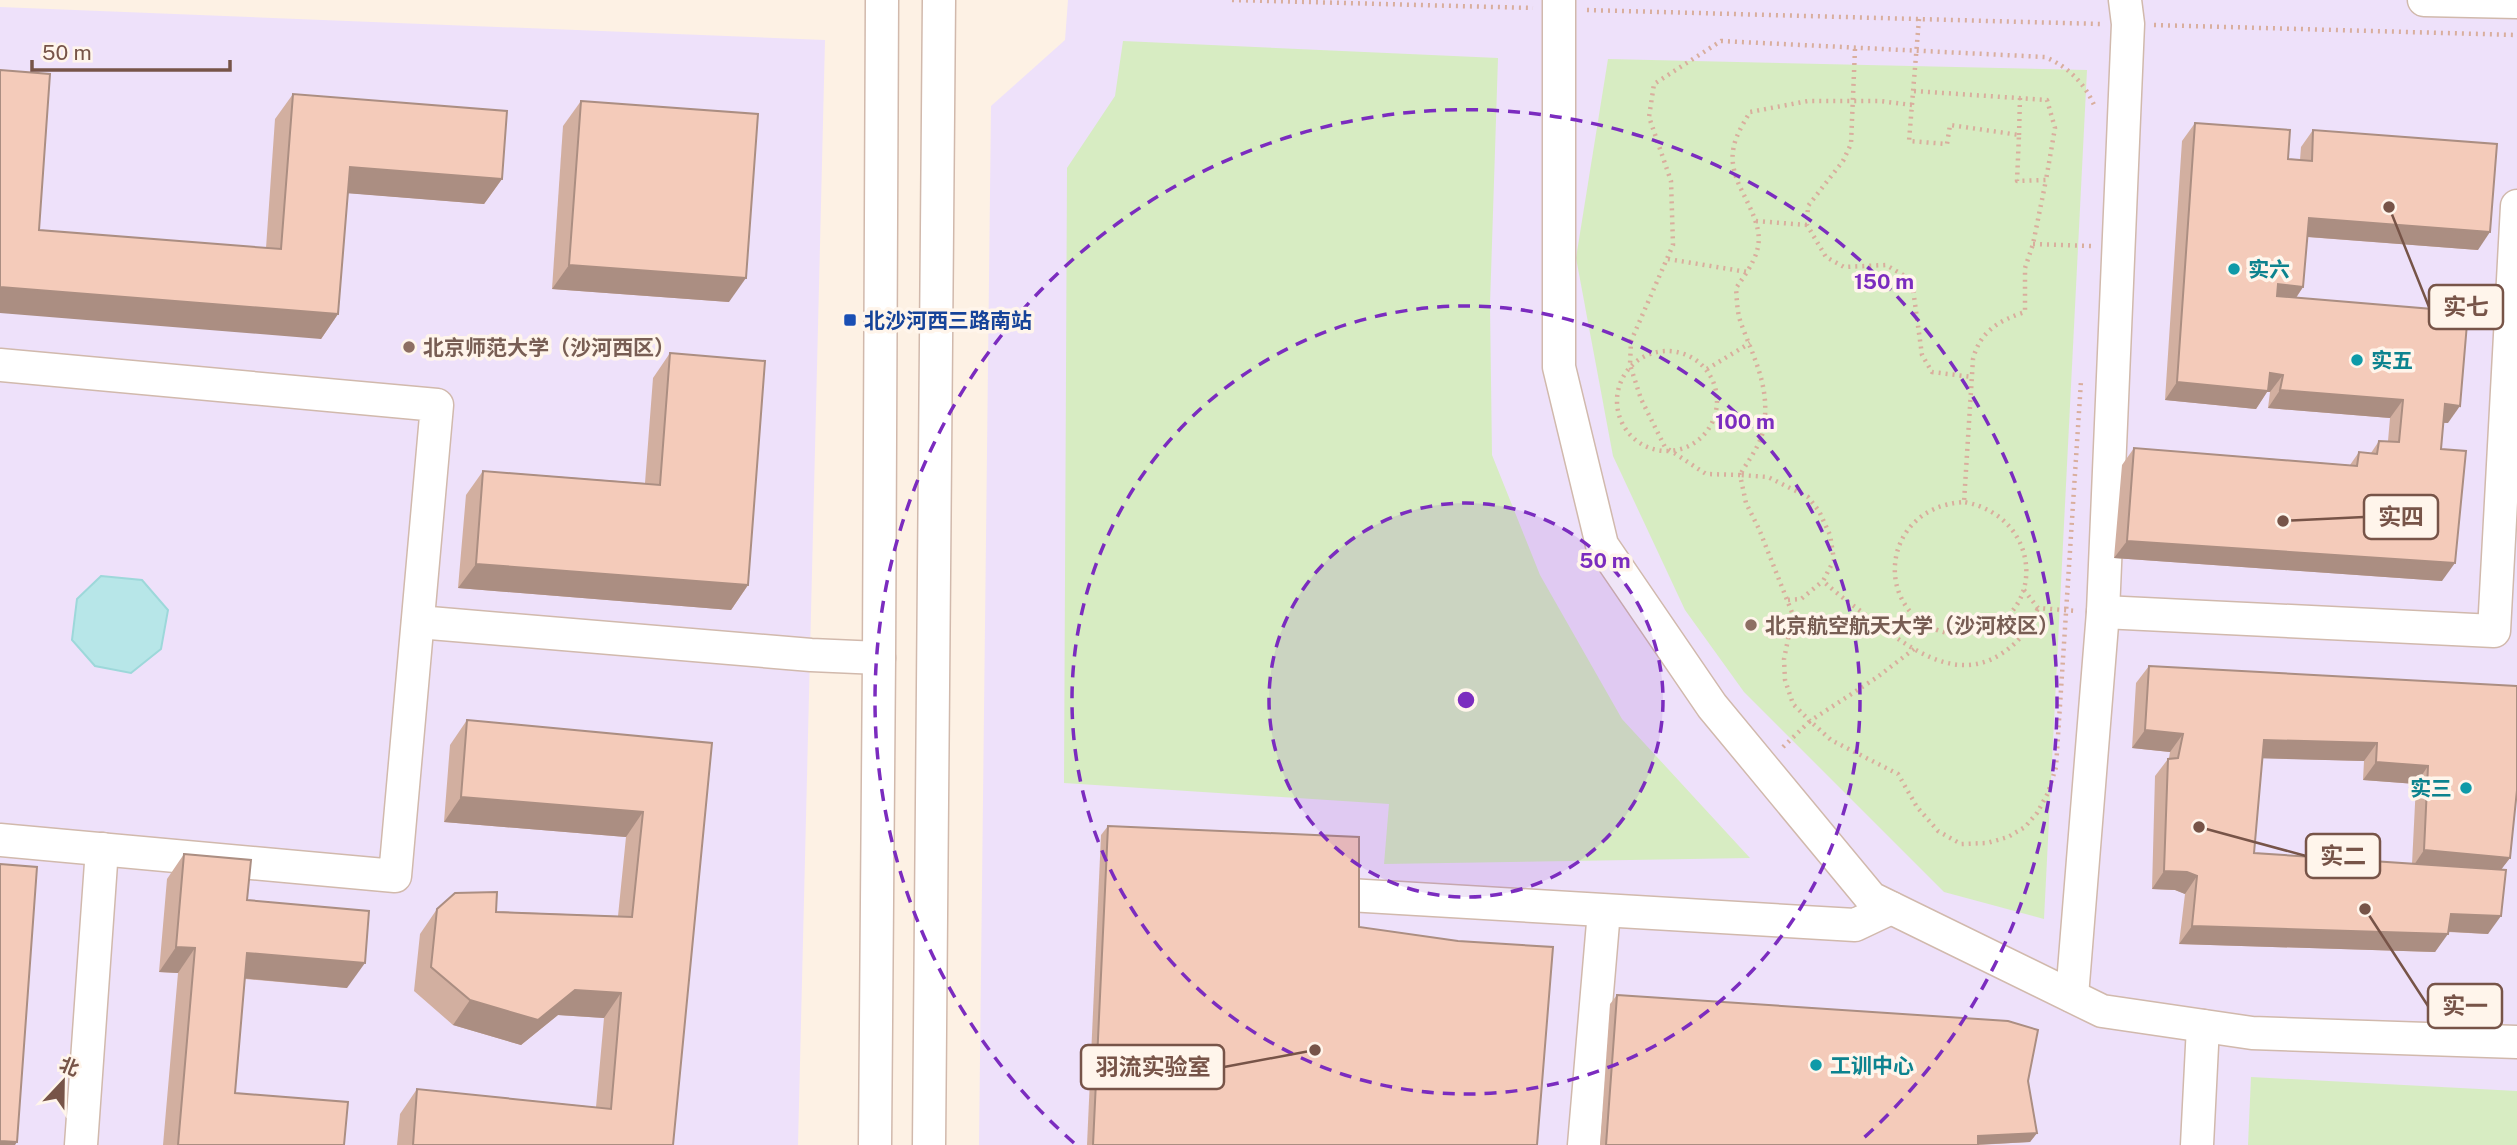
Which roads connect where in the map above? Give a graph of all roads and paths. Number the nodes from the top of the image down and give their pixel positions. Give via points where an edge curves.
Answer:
1 (882, 0) edge
2 (939, 0) edge
3 (1232, 0) edge
4 (2424, 0) edge
5 (2517, 2) edge
6 (1559, 4) edge
7 (2127, 12) edge
8 (1919, 19) junction
9 (2517, 35) edge
10 (1855, 49) junction
11 (1917, 52) junction
12 (1914, 91) junction
13 (2020, 98) junction
14 (1852, 101) junction
15 (1912, 105) junction
16 (2097, 114) dead end
17 (2020, 135) junction
18 (2046, 180) junction
19 (2517, 206) edge
20 (1756, 221) junction
21 (1807, 225) junction
22 (2033, 244) junction
23 (2105, 246) junction
24 (1668, 259) junction
25 (2090, 259) dead end
26 (1747, 272) junction
27 (1750, 343) junction
28 (0, 365) edge
29 (1630, 365) junction
30 (2082, 367) dead end
31 (1707, 369) junction
32 (1972, 377) junction
33 (1673, 451) junction
34 (1740, 475) junction
35 (1964, 502) junction
36 (1823, 581) junction
37 (2024, 590) junction
38 (1787, 600) junction
39 (2038, 608) junction
40 (2066, 610) junction
41 (2103, 612) junction
42 (418, 622) junction
43 (1914, 649) junction
44 (880, 658) junction
45 (1810, 720) junction
46 (1763, 768) junction
47 (0, 840) edge
48 (102, 849) junction
49 (1891, 908) junction
50 (1604, 911) junction
51 (1310, 918) edge
52 (2072, 996) junction
53 (2203, 1026) junction
54 (2517, 1042) edge
55 (80, 1145) edge
56 (875, 1145) edge
57 (929, 1145) edge
58 (1584, 1145) edge
59 (2197, 1145) edge

1 - 44 street
2 - 57 street
3 - 6 path
4 - 5 street
6 - 8 path
6 - 46 street via 1559,368 1602,545 1712,706
7 - 8 path
7 - 9 path
7 - 23 street
8 - 11 path
10 - 11 path
10 - 14 path
10 - 24 path via 1721,41 1654,84 1648,117 1671,181 1673,245
11 - 12 path
11 - 16 path via 2045,57 2062,64 2078,79
12 - 13 path
12 - 15 path
13 - 17 path
13 - 18 path via 2047,100 2056,128
14 - 15 path
14 - 20 path via 1808,102 1750,112 1732,153 1737,179
14 - 21 path via 1851,144 1808,206
15 - 17 path via 1909,141 1947,145 1950,125
17 - 18 path via 2017,181
18 - 22 path
19 - 41 street via 2494,631
20 - 21 path
20 - 26 path via 1761,243
21 - 32 path via 1825,257 1844,267 1886,265 1905,276 1913,289 1922,355 1933,372
22 - 23 path
22 - 32 path via 2025,268 2025,312 2001,320 1976,345
23 - 25 path
23 - 41 street
24 - 26 path
24 - 29 path via 1632,341
26 - 27 path via 1736,288 1741,324
27 - 31 path
27 - 34 path via 1766,393 1764,420 1763,433
28 - 42 street via 438,405
29 - 31 path via 1649,353 1670,349 1691,355
29 - 33 path via 1653,428
29 - 33 path via 1619,382 1616,403 1621,423 1634,439 1652,450
30 - 40 path
31 - 33 path via 1717,388 1718,410 1709,430 1693,444
32 - 35 path
33 - 34 path via 1706,474
34 - 36 path via 1768,477 1808,497 1819,511 1830,535 1833,559
34 - 38 path via 1746,503
35 - 37 path via 1997,513 2012,526 2024,547
35 - 37 path via 1929,509 1913,521 1895,554 1895,583 1904,604 1928,626 1954,635 1986,630 2011,613
36 - 38 path via 1801,599
36 - 43 path
37 - 39 path
38 - 45 path via 1793,615 1784,659 1785,680 1793,704
39 - 40 path
39 - 43 path via 2028,631 1986,663 1951,665
40 - 41 path
40 - 45 path via 2056,767 2037,813 2008,837 1961,844 1938,831 1898,774 1831,740
41 - 52 street
42 - 44 street
42 - 48 street via 394,876
43 - 45 path
44 - 56 street
45 - 46 path
46 - 49 street via 1871,898
47 - 48 street
48 - 55 street
49 - 50 street via 1854,925
49 - 52 street
50 - 51 street via 1313,893
50 - 58 street
52 - 53 street via 2102,1011
53 - 54 street via 2252,1033
53 - 59 street

